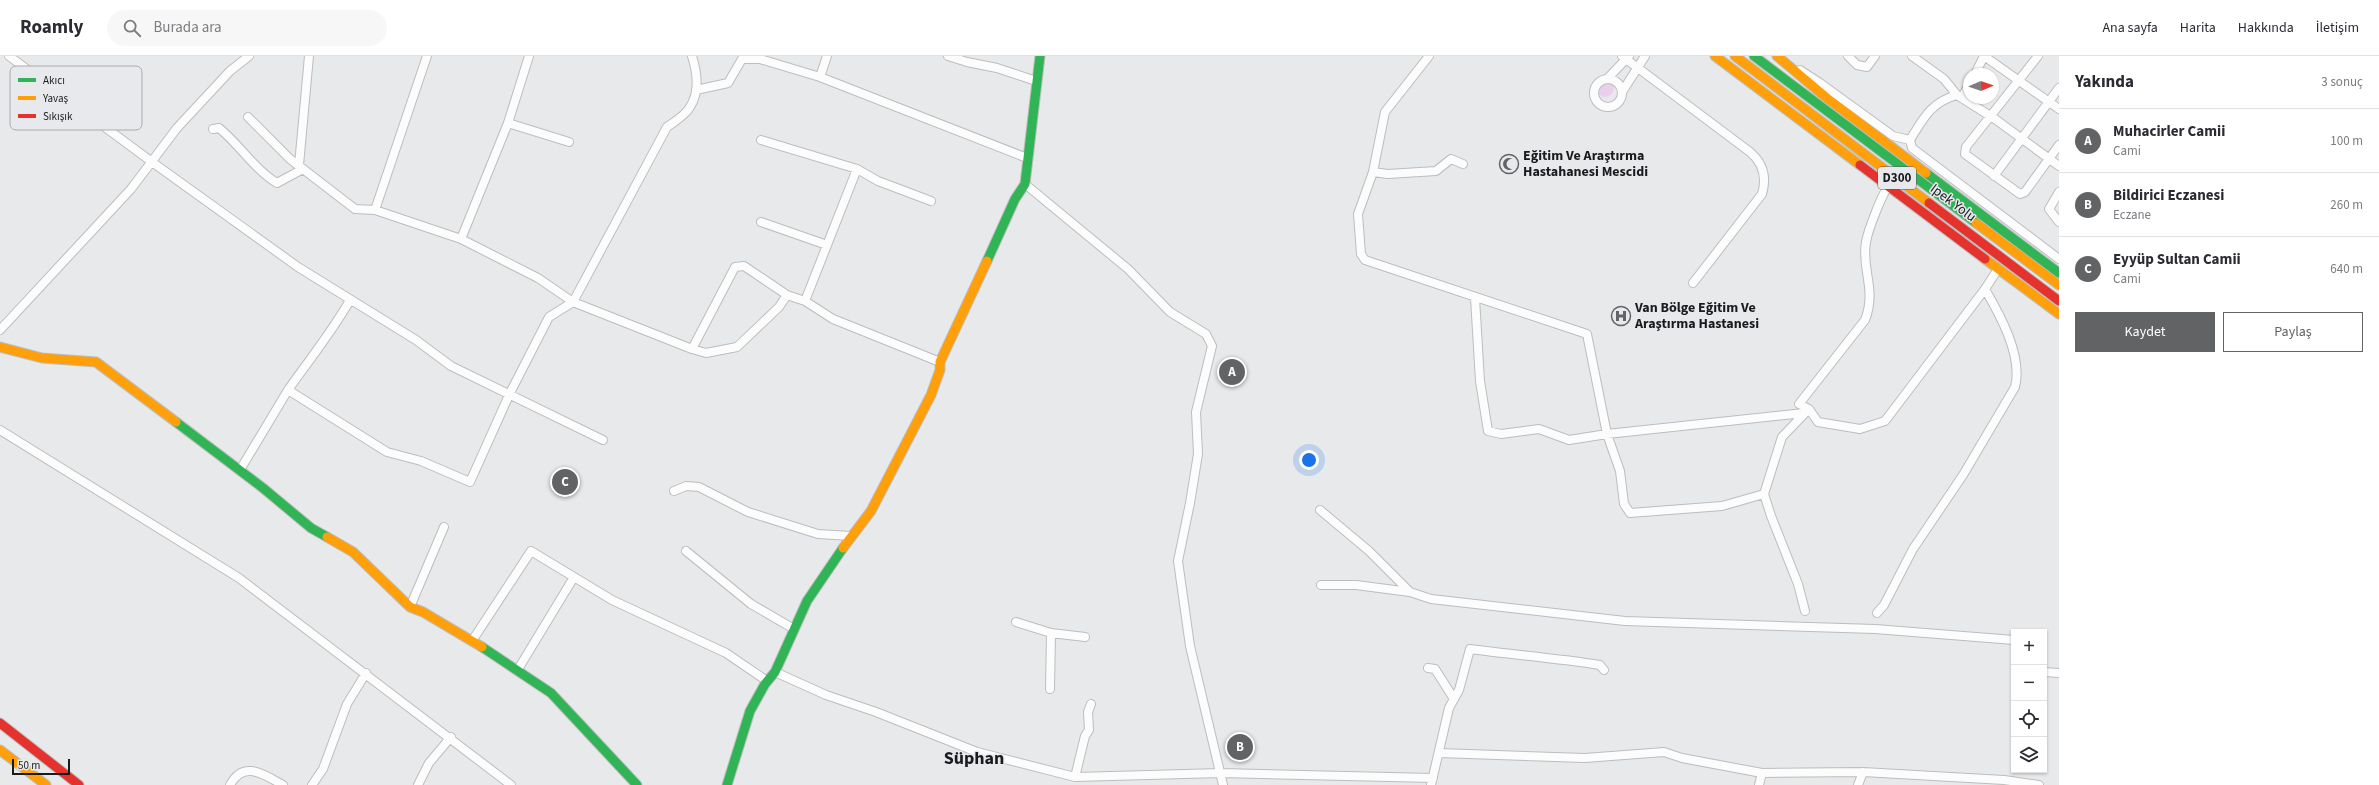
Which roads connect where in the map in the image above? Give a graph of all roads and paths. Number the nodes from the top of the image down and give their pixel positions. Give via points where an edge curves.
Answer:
1 (9, 56) edge
2 (249, 56) edge
3 (309, 56) edge
4 (426, 56) edge
5 (529, 56) edge
6 (692, 56) edge
7 (827, 56) edge
8 (948, 56) edge
9 (1040, 56) edge
10 (1429, 56) edge
11 (1645, 56) edge
12 (1715, 56) edge
13 (1735, 56) edge
14 (1754, 56) edge
15 (1848, 56) edge
16 (1875, 56) edge
17 (1912, 56) edge
18 (2038, 56) edge
19 (1626, 57) edge
20 (1778, 57) edge
21 (22, 66) edge
22 (1637, 67) junction
23 (1978, 68) edge
24 (820, 77) junction
25 (1608, 78) junction
26 (2018, 80) junction
27 (1036, 81) junction
28 (2059, 88) edge
29 (696, 90) junction
30 (1622, 92) junction
31 (1963, 92) edge
32 (1960, 96) junction
33 (2048, 101) junction
34 (2059, 109) edge
35 (1990, 115) junction
36 (248, 118) dead end
37 (508, 123) junction
38 (213, 129) dead end
39 (109, 130) edge
40 (2022, 138) junction
41 (761, 140) dead end
42 (1910, 140) junction
43 (569, 142) dead end
44 (2059, 145) edge
45 (1028, 158) junction
46 (2049, 158) junction
47 (152, 162) junction
48 (1463, 164) dead end
49 (2059, 166) edge
50 (301, 167) junction
51 (857, 169) junction
52 (1373, 172) junction
53 (1994, 176) junction
54 (1025, 184) junction
55 (1889, 185) junction
56 (2059, 192) edge
57 (931, 201) dead end
58 (375, 210) junction
59 (761, 222) dead end
60 (2059, 222) edge
61 (461, 239) junction
62 (827, 245) junction
63 (2059, 259) edge
64 (1998, 269) junction
65 (2059, 273) edge
66 (1693, 282) dead end
67 (2059, 285) edge
68 (1986, 289) junction
69 (787, 295) junction
70 (1475, 298) junction
71 (350, 300) junction
72 (805, 301) junction
73 (2059, 301) edge
74 (573, 302) junction
75 (2059, 314) edge
76 (0, 330) edge
77 (0, 347) edge
78 (692, 348) junction
79 (940, 362) junction
80 (288, 390) junction
81 (510, 393) junction
82 (1806, 411) junction
83 (0, 430) edge
84 (1606, 434) junction
85 (603, 440) dead end
86 (240, 470) junction
87 (674, 491) dead end
88 (1764, 494) junction
89 (1320, 510) dead end
90 (444, 527) dead end
91 (850, 536) junction
92 (686, 551) dead end
93 (574, 577) junction
94 (1321, 585) dead end
95 (1410, 592) junction
96 (410, 607) junction
97 (1805, 611) dead end
98 (1877, 613) dead end
99 (1016, 622) dead end
100 (794, 629) junction
101 (1051, 633) junction
102 (1085, 637) dead end
103 (2011, 640) edge
104 (472, 641) junction
105 (1428, 668) dead end
106 (1604, 670) dead end
107 (517, 671) junction
108 (775, 672) junction
109 (2047, 672) edge
110 (366, 673) junction
111 (2059, 673) edge
112 (767, 680) junction
113 (1050, 689) dead end
114 (1454, 699) junction
115 (1091, 704) dead end
116 (0, 723) edge
117 (451, 737) junction
118 (0, 750) edge
119 (1439, 753) junction
120 (1863, 772) junction
121 (1221, 773) junction
122 (1762, 773) junction
123 (1075, 777) junction
124 (1432, 781) edge
125 (46, 785) edge
126 (79, 785) edge
127 (230, 785) edge
128 (283, 785) edge
129 (312, 785) edge
130 (418, 785) edge
131 (511, 785) edge
132 (638, 785) edge
133 (726, 785) edge
134 (1223, 785) edge
135 (1759, 785) edge
136 (1858, 785) edge
137 (2039, 785) edge

1 - 21 street
2 - 47 street via 230,71 177,128
3 - 50 street
4 - 58 street
5 - 37 street
6 - 29 street via 696,68
7 - 24 street
8 - 27 street
9 - 27 main road
10 - 52 street via 1385,112
11 - 22 street
12 - 55 main road
13 - 73 main road, Ipek Yolu / D300
14 - 67 main road, Ipek Yolu / D300
15 - 16 street via 1857,64 1866,67
17 - 32 street via 1944,79
18 - 26 street
19 - 22 street
19 - 25 street
20 - 42 street via 1820,83 1893,136
20 - 65 main road via 1828,99
22 - 30 street
22 - 66 street via 1759,159 1763,170 1762,194
23 - 26 street via 1984,56
24 - 29 street via 760,59 742,59 728,83
24 - 45 street
25 - 30 street via 1617,81
25 - 30 street via 1600,81 1594,88 1598,102 1611,107 1620,101
26 - 33 street
26 - 35 street
27 - 45 main road
28 - 33 street
29 - 74 street via 690,108 667,128
31 - 32 street
32 - 35 street
32 - 42 street via 1942,99 1924,117
33 - 34 street
33 - 40 street
35 - 40 street
35 - 53 street via 1966,146 1965,154
36 - 50 street
37 - 43 street
37 - 61 street
38 - 50 street via 219,128 277,183
39 - 47 street
40 - 46 street
40 - 53 street
41 - 51 street
42 - 63 street via 1912,148
44 - 46 street
45 - 54 main road
46 - 49 street
46 - 53 street via 2025,192 2020,194
47 - 71 street via 298,267
47 - 76 street via 131,189
48 - 52 street via 1451,159 1436,171 1388,174
50 - 58 street via 356,209
51 - 57 street via 878,182
51 - 62 street
52 - 70 street via 1358,214 1361,254 1365,260
54 - 79 main road via 1015,199
54 - 121 street via 1128,270 1170,312 1206,334 1212,346 1196,412 1198,454 1178,561 1190,646
55 - 64 main road
55 - 82 street via 1882,194 1866,242 1870,306 1865,320 1800,404
56 - 60 street via 2049,209
58 - 61 street
59 - 62 street
61 - 74 street via 538,278
62 - 72 street
64 - 68 street
64 - 75 main road
68 - 82 street via 1886,422 1860,429 1818,422
68 - 98 street via 2006,326 2018,375 2015,387 1975,455 1913,549 1884,605
69 - 72 street
69 - 78 street via 779,307 737,347 706,353
69 - 78 street via 744,266 735,267
70 - 84 street via 1587,334
70 - 84 street via 1480,381 1488,430 1502,434 1539,430 1569,440
71 - 80 street via 329,336 315,350
71 - 81 street via 416,340 451,366
72 - 79 street via 833,319
74 - 78 street
74 - 81 street via 548,317
77 - 86 main road via 42,358 96,362
79 - 91 main road via 931,395 871,511
80 - 81 street via 387,452 421,461 470,482
80 - 86 street
81 - 85 street
82 - 84 street
82 - 88 street via 1782,437
83 - 110 street via 239,578
84 - 88 street via 1620,471 1624,504 1630,513 1722,506
86 - 96 main road via 311,528 353,552
87 - 91 street via 686,486 699,487 748,512 818,534
88 - 97 street via 1798,584
89 - 95 street
90 - 96 street
91 - 100 main road via 807,601
92 - 100 street via 751,604
93 - 104 street via 531,551
93 - 107 street
93 - 112 street via 612,600 726,653
94 - 95 street via 1356,585
95 - 103 street via 1431,599 1625,621 1875,629
96 - 104 main road
99 - 101 street
100 - 108 main road
101 - 102 street
101 - 113 street
104 - 107 main road
105 - 114 street via 1435,669
106 - 114 street via 1600,665 1558,658 1470,649 1459,690
107 - 132 main road via 551,693
108 - 112 main road
108 - 123 street via 826,695 977,752
109 - 111 street
110 - 117 street
110 - 129 street via 347,704 323,769
112 - 133 main road via 748,714
114 - 119 street via 1449,708
115 - 123 street via 1088,712 1089,730 1085,736
116 - 126 main road
117 - 130 street via 429,763
117 - 131 street
118 - 125 main road
119 - 122 street via 1585,758 1664,752 1682,758
119 - 124 street
120 - 122 street
120 - 136 street
120 - 137 street via 2004,780
121 - 123 street
121 - 124 street
121 - 134 street
122 - 135 street
127 - 128 street via 233,779 243,772 255,770

